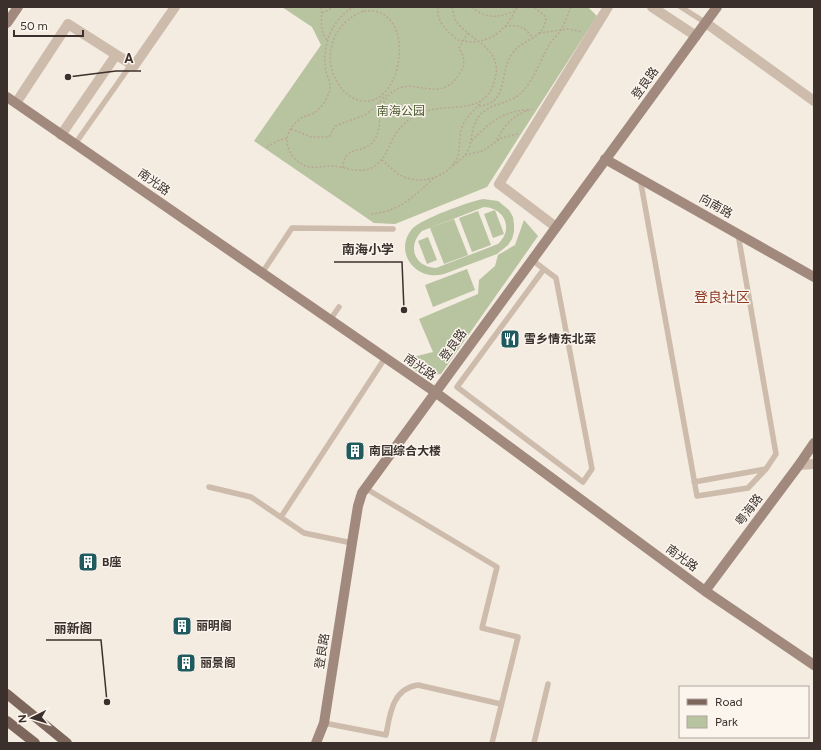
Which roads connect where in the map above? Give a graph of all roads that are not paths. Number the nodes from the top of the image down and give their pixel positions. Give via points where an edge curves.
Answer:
1 (18, 7) edge
2 (170, 7) edge
3 (175, 7) edge
4 (608, 7) edge
5 (652, 7) edge
6 (681, 7) edge
7 (717, 7) edge
8 (706, 22) junction
9 (7, 23) edge
10 (696, 36) junction
11 (116, 55) junction
12 (131, 64) junction
13 (7, 97) edge
14 (814, 101) edge
15 (16, 103) junction
16 (61, 134) junction
17 (76, 144) junction
18 (606, 159) junction
19 (640, 178) junction
20 (556, 226) junction
21 (393, 230) dead end
22 (738, 233) junction
23 (532, 260) junction
24 (544, 269) junction
25 (262, 273) junction
26 (814, 277) edge
27 (338, 307) dead end
28 (330, 320) junction
29 (385, 358) junction
30 (435, 392) junction
31 (814, 443) edge
32 (814, 464) edge
33 (799, 465) junction
34 (766, 469) junction
35 (694, 482) junction
36 (209, 487) dead end
37 (365, 488) junction
38 (280, 517) junction
39 (352, 543) junction
40 (705, 591) junction
41 (814, 665) edge
42 (548, 684) dead end
43 (7, 694) edge
44 (501, 704) junction
45 (7, 721) edge
46 (324, 723) junction
47 (35, 743) edge
48 (67, 743) edge
49 (316, 743) edge
50 (492, 743) edge
51 (534, 743) edge

1 - 9 main road
2 - 12 lane
3 - 12 street via 134,66
4 - 20 street via 499,184
5 - 10 street
6 - 8 lane
7 - 8 main road, 登良路
8 - 10 main road, 登良路
8 - 14 street
10 - 18 main road, 登良路
11 - 12 street
11 - 15 street via 68,24
11 - 16 street
12 - 17 lane
13 - 15 main road, 南光路
15 - 16 main road, 南光路
16 - 17 main road, 南光路
17 - 25 main road, 南光路
18 - 19 main road, 向南路
18 - 20 main road, 登良路
19 - 22 main road, 向南路
19 - 35 lane
20 - 23 main road, 登良路
21 - 25 lane via 292,228
22 - 26 main road, 向南路
22 - 34 lane via 776,454
23 - 24 lane
23 - 30 main road, 登良路
24 - 24 lane via 556,278 592,469 583,482 457,387
25 - 28 main road, 南光路
27 - 28 lane
28 - 29 main road, 南光路
29 - 30 main road, 南光路
29 - 38 lane
30 - 37 main road, 登良路
30 - 40 main road, 南光路
31 - 33 main road, 粤海路
32 - 33 street
33 - 40 main road, 粤海路
34 - 35 lane
34 - 35 lane via 748,488 697,496
36 - 38 lane via 251,497
37 - 39 main road, 登良路 via 360,499
37 - 44 lane via 497,567 482,628 518,637
38 - 39 lane via 304,533
39 - 46 main road, 登良路
40 - 41 main road, 南光路
42 - 51 lane
43 - 48 main road
44 - 46 lane via 418,685 411,686 396,698 386,735
44 - 50 lane
45 - 47 main road
46 - 49 main road, 登良路

